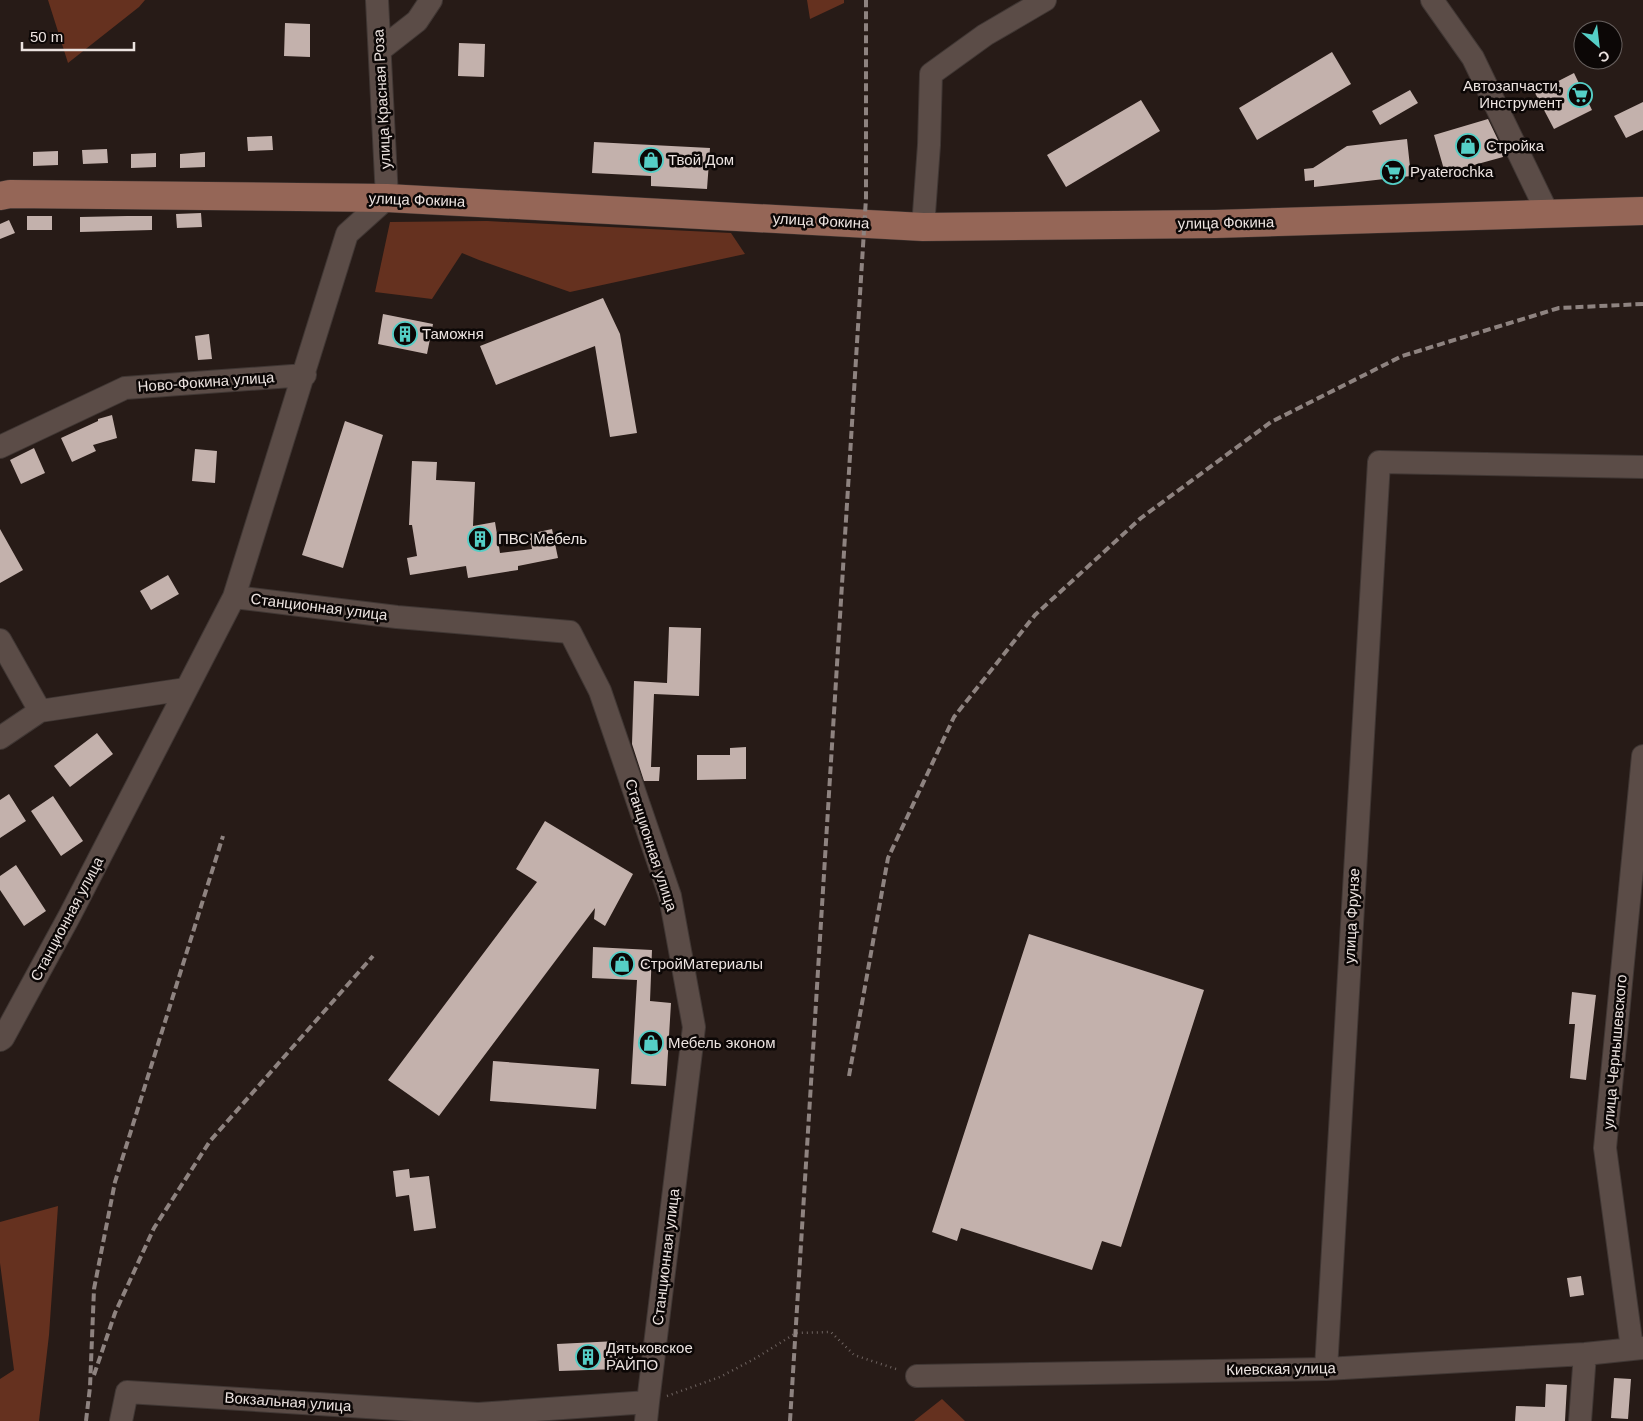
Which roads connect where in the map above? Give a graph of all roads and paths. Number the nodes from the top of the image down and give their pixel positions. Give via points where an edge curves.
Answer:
1 (377, 0) edge
2 (431, 0) edge
3 (1045, 0) edge
4 (1432, 0) edge
5 (380, 50) junction
6 (0, 196) edge
7 (387, 198) junction
8 (1643, 211) edge
9 (1548, 214) junction
10 (923, 227) junction
11 (304, 375) junction
12 (0, 447) edge
13 (1643, 467) edge
14 (234, 597) junction
15 (0, 640) edge
16 (186, 688) junction
17 (40, 711) junction
18 (0, 738) edge
19 (1643, 756) edge
20 (0, 1040) edge
21 (1637, 1348) edge
22 (1584, 1354) junction
23 (1326, 1369) junction
24 (918, 1376) joint
25 (647, 1412) edge
26 (477, 1418) edge
27 (121, 1421) edge
28 (1580, 1421) edge

1 - 5 street, улица Красная Роза
2 - 5 street via 416,22
3 - 10 street via 985,35 931,74
4 - 9 street via 1473,58
5 - 7 street, улица Красная Роза
6 - 7 main road, улица Фокина
7 - 10 main road, улица Фокина
7 - 11 street, Станционная улица via 347,234
8 - 9 main road, улица Фокина
9 - 10 main road, улица Фокина via 1215,224
11 - 12 street, Ново-Фокина улица via 125,388
11 - 14 street, Станционная улица
13 - 23 street, улица Фрунзе via 1379,462
14 - 16 street, Станционная улица
14 - 25 street, Станционная улица via 397,617 570,632 600,691 670,896 694,1027
15 - 17 street
16 - 17 street
16 - 20 street, Станционная улица via 70,915
17 - 18 street
19 - 21 street, улица Чернышевского via 1605,1148
21 - 22 street, Киевская улица
22 - 23 street, Киевская улица
22 - 28 street
23 - 24 street, Киевская улица
24 - 25 path via 854,1355 831,1332 796,1332 756,1358
25 - 26 street, Вокзальная улица
26 - 27 street, Вокзальная улица via 127,1392

